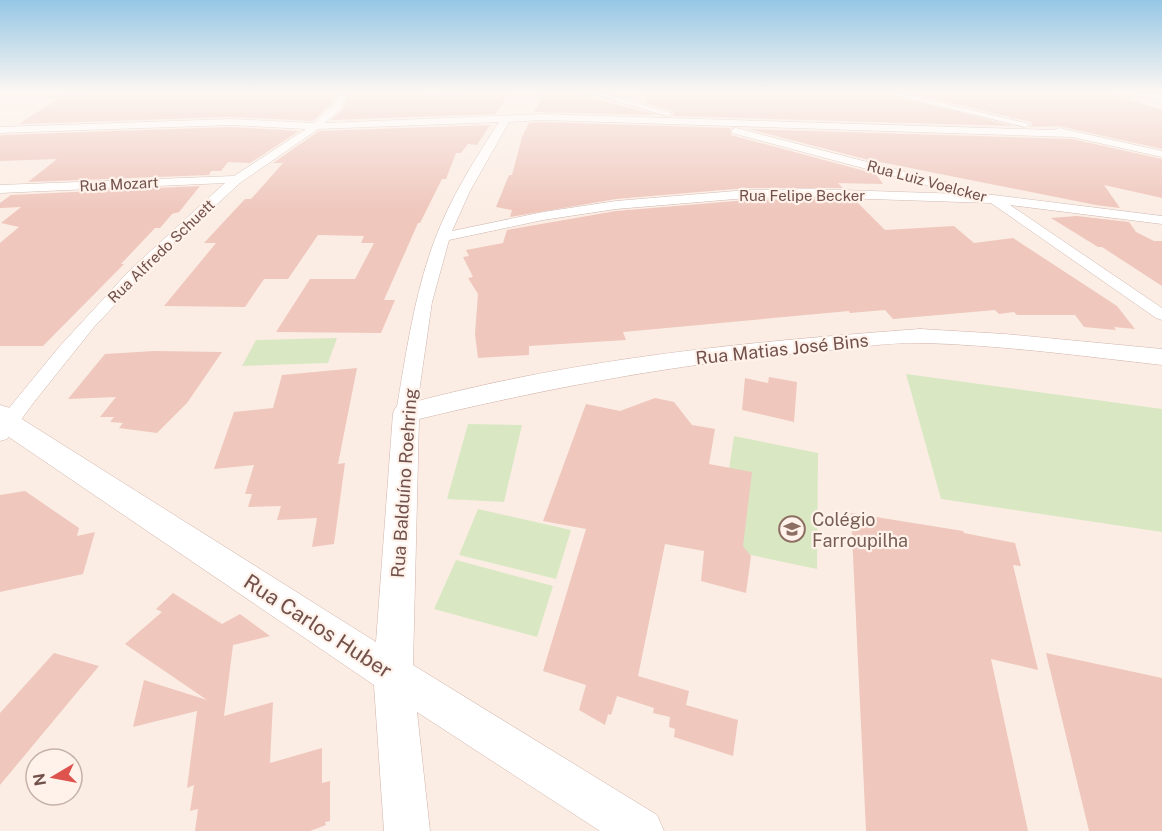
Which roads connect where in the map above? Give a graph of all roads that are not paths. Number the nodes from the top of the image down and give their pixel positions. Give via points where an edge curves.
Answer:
1 (307, 132) edge
2 (498, 132) edge
3 (738, 132) edge
4 (1003, 132) edge
5 (1061, 132) edge
6 (1071, 134) junction
7 (1162, 154) edge
8 (237, 179) junction
9 (0, 189) edge
10 (993, 199) junction
11 (1162, 220) edge
12 (443, 237) junction
13 (1162, 315) edge
14 (1162, 357) edge
15 (406, 413) junction
16 (2, 423) edge
17 (393, 675) junction
18 (407, 831) edge
19 (640, 831) edge

1 - 8 street, Rua Alfredo Schuett
2 - 12 street, Rua Balduíno Roehring
3 - 10 street, Rua Luiz Voelcker
4 - 6 street
5 - 6 street
6 - 7 street
8 - 9 street, Rua Mozart
8 - 16 street, Rua Alfredo Schuett via 87,324
10 - 11 street, Rua Felipe Becker
10 - 12 street, Rua Felipe Becker via 810,193 687,198 543,216
10 - 13 street, Rua Luiz Voelcker
12 - 15 street, Rua Balduíno Roehring via 423,307
14 - 15 main road, Rua Matias José Bins via 920,336 779,346 629,366 529,384
15 - 17 main road, Rua Balduíno Roehring
16 - 17 main road, Rua Carlos Huber
17 - 18 main road, Rua Balduíno Roehring
17 - 19 main road, Rua Carlos Huber

